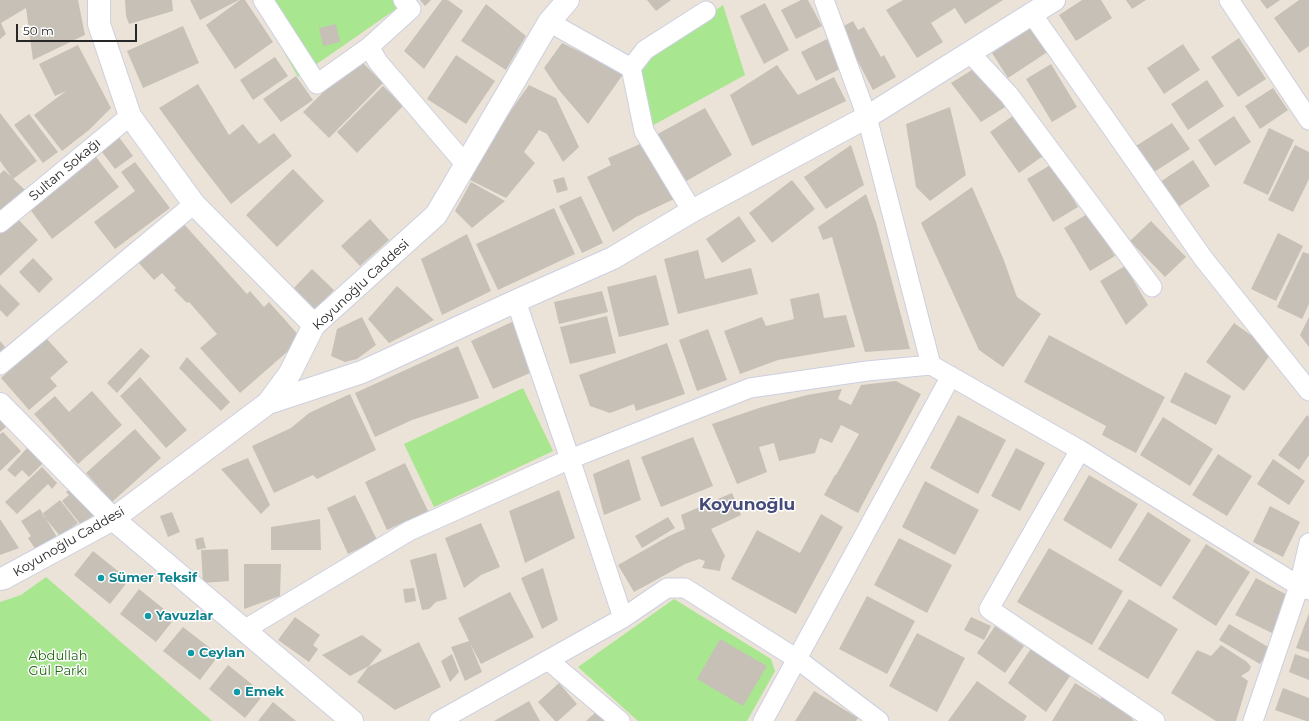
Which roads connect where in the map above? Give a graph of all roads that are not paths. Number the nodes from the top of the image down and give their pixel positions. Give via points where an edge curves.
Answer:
1 (99, 0) edge
2 (263, 0) edge
3 (403, 0) edge
4 (568, 0) edge
5 (824, 0) edge
6 (1054, 0) edge
7 (1229, 0) edge
8 (706, 11) dead end
9 (1032, 14) junction
10 (549, 22) junction
11 (369, 47) junction
12 (970, 53) junction
13 (631, 68) junction
14 (130, 116) junction
15 (867, 117) junction
16 (1309, 120) edge
17 (466, 165) junction
18 (194, 204) junction
19 (692, 211) junction
20 (0, 223) edge
21 (1152, 287) dead end
22 (516, 301) junction
23 (314, 325) junction
24 (0, 365) edge
25 (931, 365) junction
26 (952, 376) junction
27 (1309, 392) edge
28 (268, 402) junction
29 (0, 404) edge
30 (1080, 450) junction
31 (570, 459) junction
32 (113, 519) junction
33 (1309, 543) edge
34 (0, 579) edge
35 (1304, 588) edge
36 (623, 618) junction
37 (244, 630) junction
38 (797, 659) junction
39 (548, 660) junction
40 (352, 721) edge
41 (439, 721) edge
42 (620, 721) edge
43 (763, 721) edge
44 (879, 721) edge
45 (1155, 721) edge
46 (1253, 721) edge

1 - 14 street via 99,24
2 - 11 street via 317,84
3 - 11 street via 411,9
4 - 10 street, Koyunoğlu Caddesi
5 - 15 street
6 - 9 street
7 - 16 street
8 - 13 street via 645,50
9 - 12 street
9 - 27 street via 1203,258
10 - 13 street
10 - 17 street, Koyunoğlu Caddesi
11 - 17 street via 378,62
12 - 15 street
12 - 21 street via 1009,95
13 - 19 street via 644,131
14 - 18 street
14 - 20 street, Sultan Sokağı
15 - 19 street
15 - 25 street
17 - 23 street, Koyunoğlu Caddesi via 436,215
18 - 23 street
18 - 24 street
19 - 22 street via 613,258
22 - 28 street via 362,372
22 - 31 street
23 - 28 street, Koyunoğlu Caddesi via 290,373
25 - 26 street
25 - 31 street via 867,371 750,388
26 - 30 street
26 - 38 street
28 - 32 street, Koyunoğlu Caddesi
29 - 32 street
30 - 35 street
30 - 45 street via 990,609
31 - 36 street
31 - 37 street via 409,531
32 - 34 street, Koyunoğlu Caddesi
32 - 37 street
33 - 35 street
35 - 46 street
36 - 38 street via 667,588 685,588
36 - 39 street
37 - 40 street
38 - 43 street
38 - 44 street
39 - 41 street
39 - 42 street

